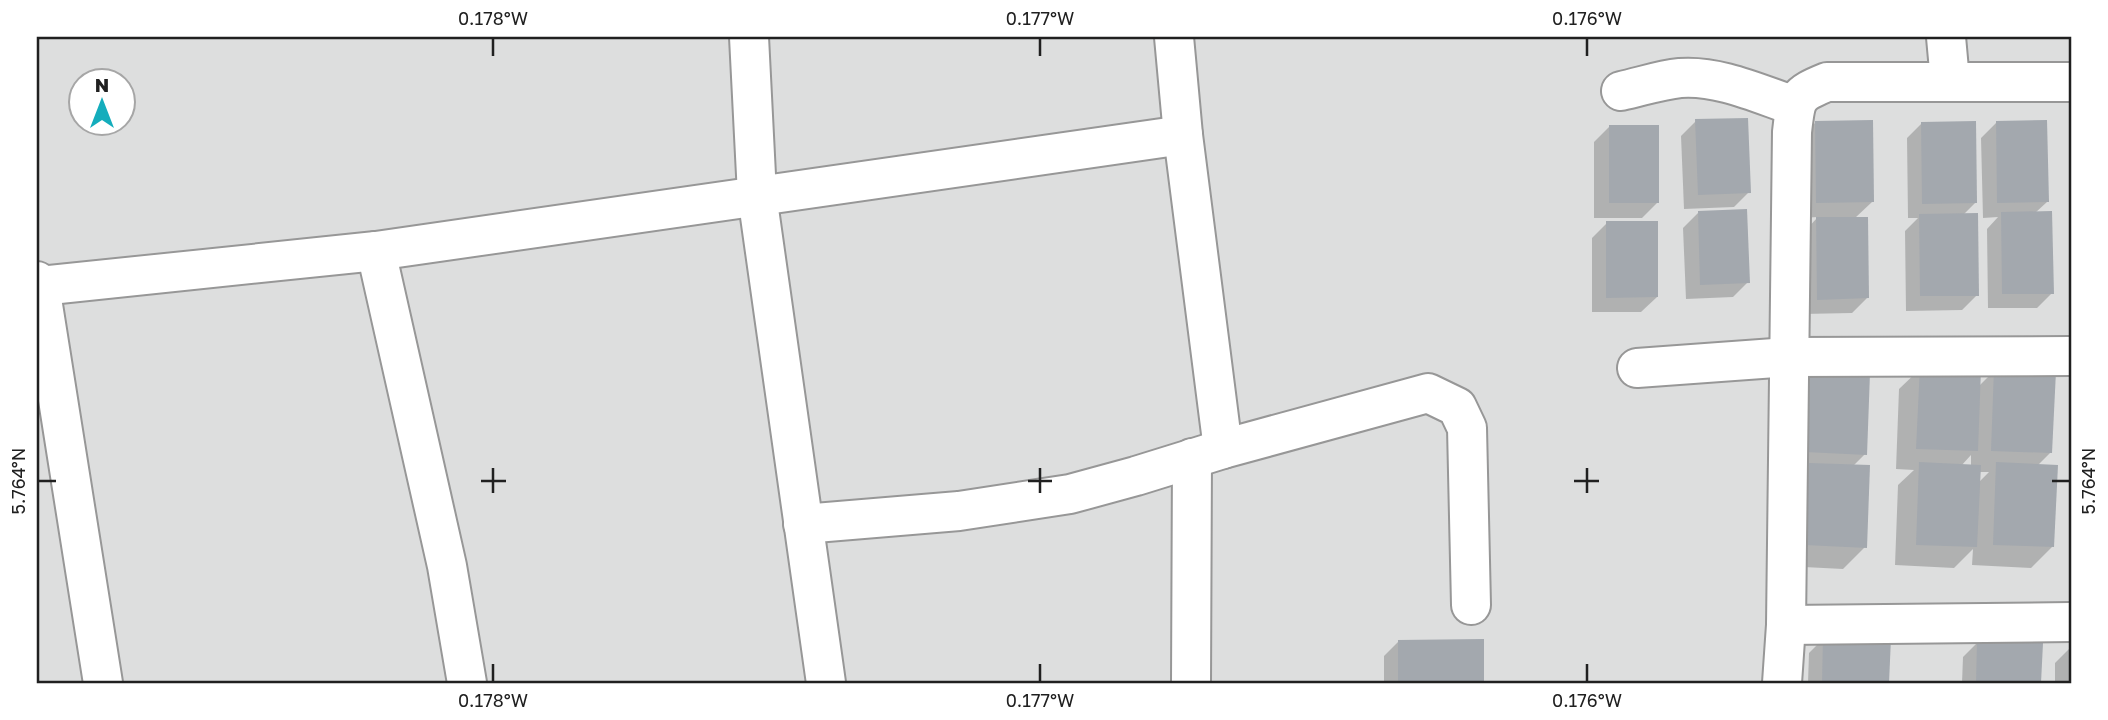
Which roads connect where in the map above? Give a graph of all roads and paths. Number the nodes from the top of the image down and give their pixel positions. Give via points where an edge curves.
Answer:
1 (748, 37) edge
2 (1174, 37) edge
3 (1946, 37) edge
4 (1950, 81) junction
5 (2071, 82) edge
6 (1621, 91) dead end
7 (1795, 106) junction
8 (1183, 135) junction
9 (757, 195) junction
10 (376, 251) junction
11 (38, 284) edge
12 (2071, 356) edge
13 (1788, 357) junction
14 (1637, 368) dead end
15 (1208, 453) junction
16 (803, 524) junction
17 (1471, 605) dead end
18 (2071, 622) edge
19 (1786, 625) junction
20 (103, 683) edge
21 (467, 683) edge
22 (826, 683) edge
23 (1191, 683) edge
24 (1783, 683) edge

1 - 9 street
2 - 8 street
3 - 4 street
4 - 5 street
4 - 7 street via 1827,82 1803,92
6 - 7 street via 1679,78 1703,78
7 - 13 street
8 - 9 street
8 - 15 street
9 - 10 street
9 - 16 street
10 - 11 street
10 - 21 street via 447,566
11 - 20 street
12 - 13 street
13 - 14 street
13 - 19 street
15 - 16 street via 1070,494 958,511
15 - 17 street via 1428,393 1457,407 1468,428
15 - 23 street
16 - 22 street
18 - 19 street
19 - 24 street

